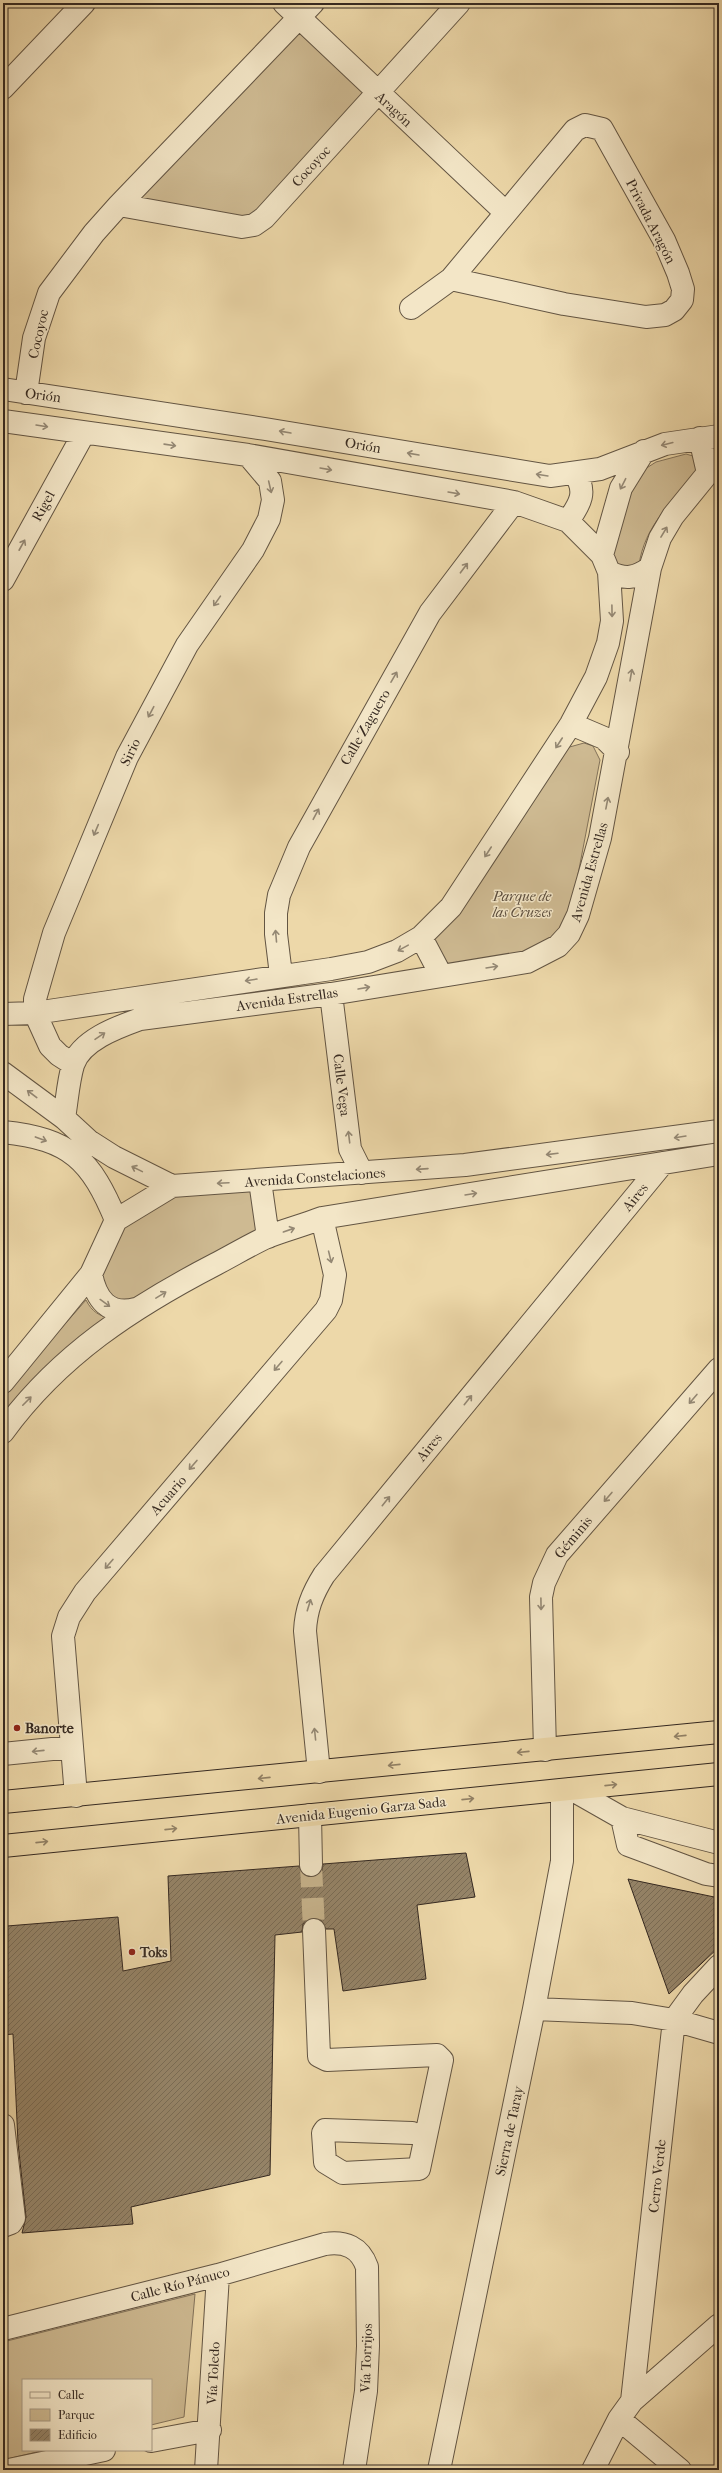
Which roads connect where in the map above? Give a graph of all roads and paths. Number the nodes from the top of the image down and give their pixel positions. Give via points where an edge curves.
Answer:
1 (84, 3) edge
2 (459, 3) edge
3 (298, 8) edge
4 (3, 88) edge
5 (377, 94) junction
6 (119, 205) junction
7 (505, 212) junction
8 (451, 279) junction
9 (411, 308) dead end
10 (3, 389) edge
11 (26, 393) junction
12 (3, 421) edge
13 (84, 433) junction
14 (710, 437) edge
15 (644, 451) junction
16 (248, 455) junction
17 (714, 472) edge
18 (574, 473) junction
19 (514, 502) junction
20 (568, 521) junction
21 (606, 564) junction
22 (650, 568) junction
23 (3, 580) edge
24 (571, 724) junction
25 (618, 752) junction
26 (421, 937) junction
27 (281, 975) junction
28 (441, 975) junction
29 (331, 994) junction
30 (35, 1013) junction
31 (3, 1014) edge
32 (73, 1064) junction
33 (3, 1072) edge
34 (64, 1118) junction
35 (719, 1131) edge
36 (3, 1132) edge
37 (719, 1154) edge
38 (663, 1163) junction
39 (362, 1173) junction
40 (260, 1181) junction
41 (172, 1186) junction
42 (322, 1218) junction
43 (116, 1220) junction
44 (268, 1237) junction
45 (91, 1274) junction
46 (136, 1309) junction
47 (719, 1369) edge
48 (3, 1382) edge
49 (3, 1432) edge
50 (719, 1732) edge
51 (72, 1748) junction
52 (545, 1750) junction
53 (3, 1754) edge
54 (319, 1772) junction
55 (719, 1774) edge
56 (567, 1789) junction
57 (76, 1796) junction
58 (3, 1802) edge
59 (310, 1815) junction
60 (622, 1818) junction
61 (719, 1843) edge
62 (3, 1846) edge
63 (311, 1865) tunnel mouth
64 (719, 1876) edge
65 (314, 1930) tunnel mouth
66 (719, 1966) edge
67 (534, 2009) junction
68 (674, 2020) junction
69 (719, 2033) edge
70 (3, 2125) edge
71 (412, 2133) dead end
72 (3, 2226) edge
73 (356, 2249) joint
74 (218, 2276) junction
75 (719, 2325) edge
76 (3, 2329) edge
77 (632, 2401) junction
78 (619, 2419) junction
79 (210, 2430) junction
80 (152, 2441) edge
81 (100, 2451) edge
82 (46, 2465) edge
83 (9, 2470) edge
84 (206, 2470) edge
85 (354, 2470) edge
86 (439, 2470) edge
87 (593, 2470) edge
88 (680, 2470) edge

1 - 4 street
2 - 5 street, Cocoyoc
3 - 5 street, Aragón
3 - 6 street, Cocoyoc
5 - 6 street, Cocoyoc via 264,218 254,225 242,227
5 - 7 street, Aragón
6 - 11 street, Cocoyoc via 48,293 34,338
7 - 8 street, Privada Aragón
7 - 8 street, Privada Aragón via 575,130 585,125 602,130 664,240 683,289 682,300 674,310 665,315 646,317 564,304
8 - 9 street, Privada Aragón
10 - 11 street, Orión
18 -> 11 street, Orión via 542,475 265,428
12 -> 13 street
13 -> 16 street
23 -> 13 street, Rigel
14 -> 15 street, Orión
14 - 17 street
15 - 18 street, Orión via 600,469
15 -> 21 street, Avenida Estrellas via 620,488
16 -> 19 street
16 -> 30 street, Sirio via 270,481 273,500 269,520 253,550 187,645 127,757 54,934 35,999
22 -> 17 street, Avenida Estrellas via 660,538 673,516
18 - 20 street via 582,489 582,499
19 - 20 street
27 -> 19 street, Calle Zaguero via 276,913 279,895 299,846 430,613
20 - 21 street
21 - 22 street via 627,578 637,576
21 -> 24 street, Avenida Estrellas via 612,621 608,643 596,677
25 -> 22 street, Avenida Estrellas
24 - 25 street via 604,738
24 -> 26 street, Avenida Estrellas via 451,907
28 -> 25 street, Avenida Estrellas via 527,962 553,949 569,934 578,915 600,838
26 -> 27 street, Avenida Estrellas via 397,951 368,962
26 - 28 street
27 -> 30 street, Avenida Estrellas
29 -> 28 street, Avenida Estrellas
32 -> 29 street, Avenida Estrellas via 87,1046 100,1036 113,1028 140,1019
39 -> 29 street, Calle Vega via 350,1149
30 - 31 street, Avenida Estrellas
30 - 32 street, Sirio via 50,1046
32 - 34 street
34 -> 33 street
41 -> 34 street via 114,1157 89,1141
35 -> 39 street, Avenida Constelaciones via 465,1165
36 -> 43 street via 29,1134 60,1146 79,1158 102,1187
37 - 38 street
42 -> 38 street
54 -> 38 street, Aires via 305,1631 306,1617 316,1589 324,1575
39 - 40 street, Avenida Constelaciones
40 -> 41 street, Avenida Constelaciones
40 - 44 street
41 - 43 street, Avenida Constelaciones
44 -> 42 street
42 -> 51 street, Acuario via 335,1274 331,1300 326,1310 85,1592 68,1616 63,1636
43 - 45 street
46 -> 44 street
45 -> 46 street via 100,1299 115,1310 123,1312
45 - 48 street
49 -> 46 street via 22,1406 74,1355 108,1326
47 -> 52 street, Géminis via 557,1556 550,1568 541,1597
50 -> 52 highway
51 -> 53 street
51 - 57 street, Acuario
52 -> 54 highway
54 -> 57 highway
56 -> 55 highway, Avenida Eugenio Garza Sada
59 -> 56 highway, Avenida Eugenio Garza Sada
56 - 60 street
56 - 67 street, Sierra de Taray via 562,1861
57 - 58 highway
62 -> 59 highway, Avenida Eugenio Garza Sada
59 - 63 street
60 - 61 street
60 - 64 street via 628,1845 706,1874
65 - 71 street via 319,2056 327,2060 437,2055 442,2060 420,2167 417,2170 343,2173 325,2162 325,2130
66 - 68 street, Cerro Verde via 693,1994
67 - 68 street via 632,2013
67 - 86 street, Sierra de Taray
68 - 69 street
68 - 77 street, Cerro Verde
70 - 72 street via 14,2218 12,2222
73 - 74 street, Calle Río Pánuco via 338,2242 324,2244
73 - 85 street, Vía Torrijos via 367,2267 368,2346 366,2390
74 - 76 street, Calle Río Pánuco
74 - 79 street, Vía Toledo
75 - 77 street
77 - 78 street
78 - 87 street
78 - 88 street
79 - 80 street
79 - 84 street, Vía Toledo
81 - 82 street
82 - 83 street

